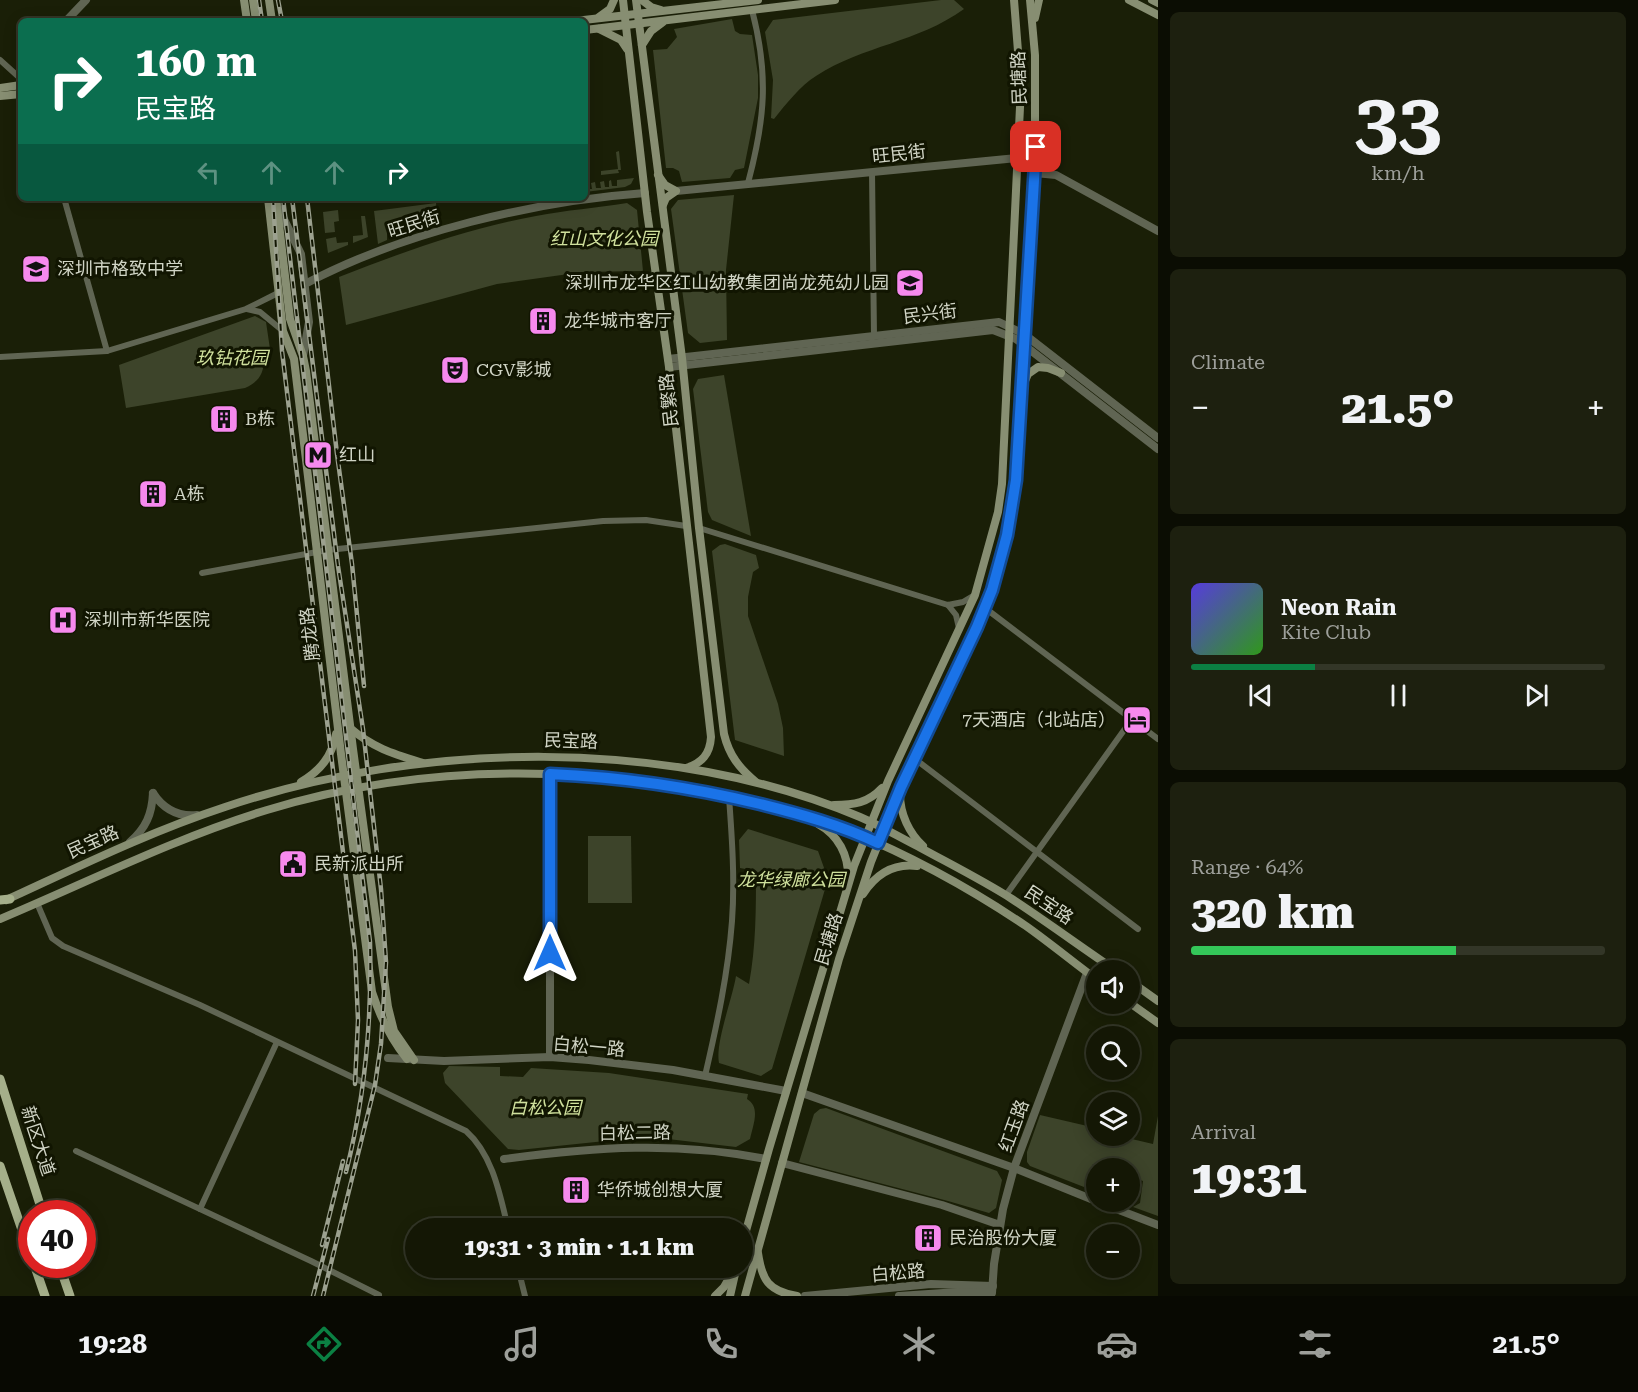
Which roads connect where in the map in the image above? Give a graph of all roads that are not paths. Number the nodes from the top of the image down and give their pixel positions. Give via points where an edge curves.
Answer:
1 (86, 0) edge
2 (244, 0) edge
3 (253, 0) edge
4 (269, 0) edge
5 (615, 0) edge
6 (622, 0) edge
7 (636, 0) edge
8 (642, 0) edge
9 (758, 0) edge
10 (835, 0) edge
11 (1008, 0) edge
12 (1014, 0) edge
13 (1030, 0) edge
14 (1039, 0) edge
15 (1129, 0) edge
16 (1152, 0) edge
17 (747, 1) edge
18 (1158, 3) edge
19 (752, 10) junction
20 (664, 11) junction
21 (638, 14) junction
22 (1016, 14) junction
23 (625, 15) junction
24 (1158, 15) edge
25 (69, 18) edge
26 (247, 18) edge
27 (256, 18) edge
28 (272, 18) edge
29 (594, 19) junction
30 (588, 20) edge
31 (665, 21) junction
32 (639, 24) junction
33 (626, 25) junction
34 (1033, 27) junction
35 (596, 28) junction
36 (588, 29) edge
37 (642, 49) junction
38 (628, 51) junction
39 (0, 60) edge
40 (18, 78) edge
41 (18, 82) edge
42 (0, 88) edge
43 (18, 94) edge
44 (0, 96) edge
45 (1017, 158) junction
46 (872, 172) junction
47 (1035, 173) junction
48 (658, 175) junction
49 (748, 183) junction
50 (676, 191) junction
51 (645, 194) junction
52 (65, 201) edge
53 (267, 201) edge
54 (277, 201) edge
55 (584, 201) edge
56 (588, 201) edge
57 (662, 208) junction
58 (1158, 231) edge
59 (305, 284) junction
60 (278, 293) junction
61 (246, 309) junction
62 (1008, 330) junction
63 (283, 331) junction
64 (1024, 334) junction
65 (874, 335) junction
66 (1023, 345) junction
67 (107, 351) junction
68 (303, 356) junction
69 (0, 357) edge
70 (682, 362) junction
71 (668, 363) junction
72 (1061, 373) junction
73 (1021, 392) junction
74 (1158, 438) edge
75 (1158, 449) edge
76 (686, 526) junction
77 (699, 528) junction
78 (328, 550) junction
79 (317, 552) junction
80 (202, 573) dead end
81 (975, 595) junction
82 (948, 604) junction
83 (985, 608) junction
84 (959, 630) junction
85 (1132, 719) junction
86 (337, 721) junction
87 (350, 728) junction
88 (1158, 739) edge
89 (915, 759) junction
90 (426, 764) junction
91 (686, 768) junction
92 (356, 773) junction
93 (550, 774) junction
94 (344, 775) junction
95 (888, 781) junction
96 (758, 785) junction
97 (293, 786) junction
98 (901, 787) junction
99 (358, 789) junction
100 (346, 791) junction
101 (729, 797) junction
102 (824, 804) junction
103 (201, 815) junction
104 (802, 815) junction
105 (871, 822) junction
106 (884, 828) junction
107 (864, 837) junction
108 (878, 843) junction
109 (122, 847) junction
110 (1037, 852) junction
111 (930, 853) junction
112 (925, 867) junction
113 (848, 884) junction
114 (1006, 895) junction
115 (3, 901) edge
116 (37, 903) junction
117 (856, 904) junction
118 (0, 919) edge
119 (1138, 929) dead end
120 (1100, 960) edge
121 (1086, 972) edge
122 (1086, 978) edge
123 (1140, 988) edge
124 (1158, 1001) edge
125 (1140, 1010) edge
126 (1158, 1023) edge
127 (277, 1042) junction
128 (550, 1057) junction
129 (388, 1058) dead end
130 (410, 1059) junction
131 (705, 1076) junction
132 (0, 1079) edge
133 (786, 1091) junction
134 (802, 1093) junction
135 (76, 1151) dead end
136 (504, 1159) dead end
137 (766, 1159) junction
138 (782, 1163) junction
139 (0, 1166) edge
140 (1014, 1168) junction
141 (1086, 1197) edge
142 (39, 1200) edge
143 (200, 1209) junction
144 (1125, 1212) edge
145 (18, 1218) edge
146 (505, 1218) edge
147 (750, 1218) edge
148 (1000, 1225) junction
149 (1158, 1225) edge
150 (758, 1247) junction
151 (39, 1278) edge
152 (64, 1278) edge
153 (66, 1278) edge
154 (520, 1278) edge
155 (730, 1278) edge
156 (734, 1278) edge
157 (992, 1292) edge
158 (897, 1293) edge
159 (379, 1295) edge
160 (45, 1296) edge
161 (70, 1296) edge
162 (75, 1296) edge
163 (525, 1296) edge
164 (715, 1296) edge
165 (729, 1296) edge
166 (745, 1296) edge
167 (797, 1296) edge
168 (805, 1296) edge

1 - 25 street
2 - 26 main road
3 - 27 main road
4 - 28 main road
5 - 29 main road
6 - 23 main road, 民繁路
7 - 21 main road, 民繁路
8 - 20 main road
9 - 17 main road
10 - 19 main road
11 - 22 main road
12 - 22 main road, 民塘路
13 - 34 main road, 民塘路
14 - 34 main road
15 - 24 main road
16 - 18 main road
17 - 20 main road
19 - 31 main road
19 - 49 street via 764,94
20 - 21 main road
21 - 23 main road
21 - 32 main road, 民繁路
22 - 45 main road, 民塘路 via 1020,107
23 - 29 main road
23 - 33 main road, 民繁路
29 - 30 main road
31 - 32 main road
31 - 37 main road via 651,31
32 - 33 main road
32 - 37 main road, 民繁路
33 - 35 main road
33 - 38 main road, 民繁路
34 - 47 main road, 民塘路
35 - 36 main road
35 - 38 main road via 621,40
37 - 48 main road, 民繁路
38 - 51 main road, 民繁路
39 - 40 street
41 - 42 main road
43 - 44 main road
45 - 46 street, 旺民街
45 - 62 main road, 民塘路
46 - 49 street, 旺民街
46 - 65 street
47 - 58 street via 1056,175
47 - 64 main road, 民塘路
48 - 50 main road
48 - 57 main road, 民繁路
49 - 50 street, 旺民街
50 - 57 main road via 666,198
51 - 56 street, 旺民街
51 - 71 main road, 民繁路
52 - 67 street
53 - 60 main road, 腾龙路
54 - 59 street via 301,254
54 - 68 main road, 腾龙路 via 290,319
55 - 59 street, 旺民街 via 460,226 373,254
57 - 70 main road, 民繁路
59 - 68 street via 308,332
60 - 61 street
60 - 63 main road, 腾龙路
61 - 63 street via 260,312
61 - 67 street
62 - 64 street, 民兴街
62 - 65 street, 民兴街 via 994,322
62 - 66 street, 民兴街
62 - 70 street, 民兴街
62 - 81 main road, 民塘路 via 1002,484
63 - 79 main road, 腾龙路 via 294,359
64 - 66 main road, 民塘路
64 - 74 street, 民兴街
65 - 70 street, 民兴街
66 - 72 street, 民兴街
66 - 73 main road, 民塘路
67 - 69 street
68 - 78 main road, 腾龙路
70 - 71 street, 民兴街
70 - 77 main road, 民繁路
71 - 76 main road, 民繁路
72 - 73 main road via 1034,368
72 - 75 street, 民兴街
73 - 83 main road, 民塘路 via 1013,508
76 - 78 street via 646,520 603,521
76 - 91 main road, 民繁路 via 711,737 704,758
77 - 82 street
77 - 96 main road, 民繁路 via 724,734 735,762
78 - 79 street
78 - 87 main road, 腾龙路
79 - 80 street
79 - 86 main road, 腾龙路
81 - 82 street
81 - 84 main road, 民塘路
82 - 84 street via 956,615
83 - 85 street
83 - 89 main road, 民塘路
84 - 95 main road, 民塘路
85 - 88 street
85 - 110 street
86 - 94 main road, 腾龙路
86 - 97 main road via 328,759 313,775
87 - 90 main road via 365,742
87 - 92 main road, 腾龙路
89 - 98 main road, 民塘路
89 - 110 street
90 - 91 main road, 民宝路 via 559,756
90 - 92 main road, 民宝路
91 - 96 main road, 民宝路
92 - 94 main road, 民宝路
92 - 99 main road, 腾龙路
93 - 99 main road, 民宝路 via 459,776
93 - 101 main road, 民宝路 via 656,783
93 - 128 street
94 - 97 main road, 民宝路
94 - 100 main road, 腾龙路
95 - 102 main road via 863,803
95 - 105 main road, 民塘路
96 - 102 main road, 民宝路
97 - 103 main road, 民宝路
98 - 106 main road, 民塘路
98 - 111 main road via 902,812 907,824
99 - 100 main road, 民宝路
99 - 130 main road, 腾龙路 via 388,1007 394,1030
100 - 116 main road, 民宝路 via 231,821
100 - 130 main road, 腾龙路 via 372,992 392,1040
101 - 104 main road, 民宝路
101 - 131 street via 732,920 725,986
102 - 105 main road, 民宝路
103 - 109 main road, 民宝路
103 - 109 street via 172,812 153,794 147,822
104 - 107 main road, 民宝路
104 - 113 main road via 826,828 838,841 847,863
105 - 106 main road, 民宝路
105 - 107 main road, 民塘路
106 - 108 main road, 民塘路
106 - 111 main road, 民宝路
107 - 108 main road, 民宝路
107 - 113 main road, 民塘路
108 - 112 main road, 民宝路
108 - 117 main road, 民塘路
109 - 115 main road, 民宝路
110 - 114 street
110 - 119 street
111 - 114 main road, 民宝路
112 - 117 main road via 909,865 888,870 875,878
112 - 121 main road, 民宝路 via 1005,913
113 - 133 main road, 民塘路
114 - 120 main road, 民宝路
116 - 118 main road, 民宝路
116 - 127 street via 49,933 57,942
117 - 134 main road, 民塘路
122 - 140 street, 红玉路
123 - 124 main road
125 - 126 main road
127 - 143 street
127 - 146 street via 466,1131 489,1164
128 - 130 street, 白松一路
128 - 131 street, 白松一路
129 - 130 street, 白松一路
131 - 133 street, 白松一路
132 - 142 main road, 新区大道
133 - 137 main road, 民塘路
134 - 138 main road, 民塘路
134 - 140 street
135 - 143 street
136 - 137 street, 白松二路 via 650,1146 708,1149
137 - 147 main road, 民塘路
138 - 148 street via 942,1205
138 - 150 main road, 民塘路
139 - 145 main road
140 - 141 street
140 - 148 street, 红玉路
143 - 159 street
144 - 149 street
148 - 157 street, 红玉路
150 - 166 main road, 民塘路
150 - 167 main road via 760,1270 766,1282 775,1290
151 - 160 main road
152 - 161 main road
153 - 162 main road
154 - 163 street
155 - 164 main road
156 - 165 main road
157 - 158 street, 白松路 via 931,1284
158 - 168 street, 白松路

